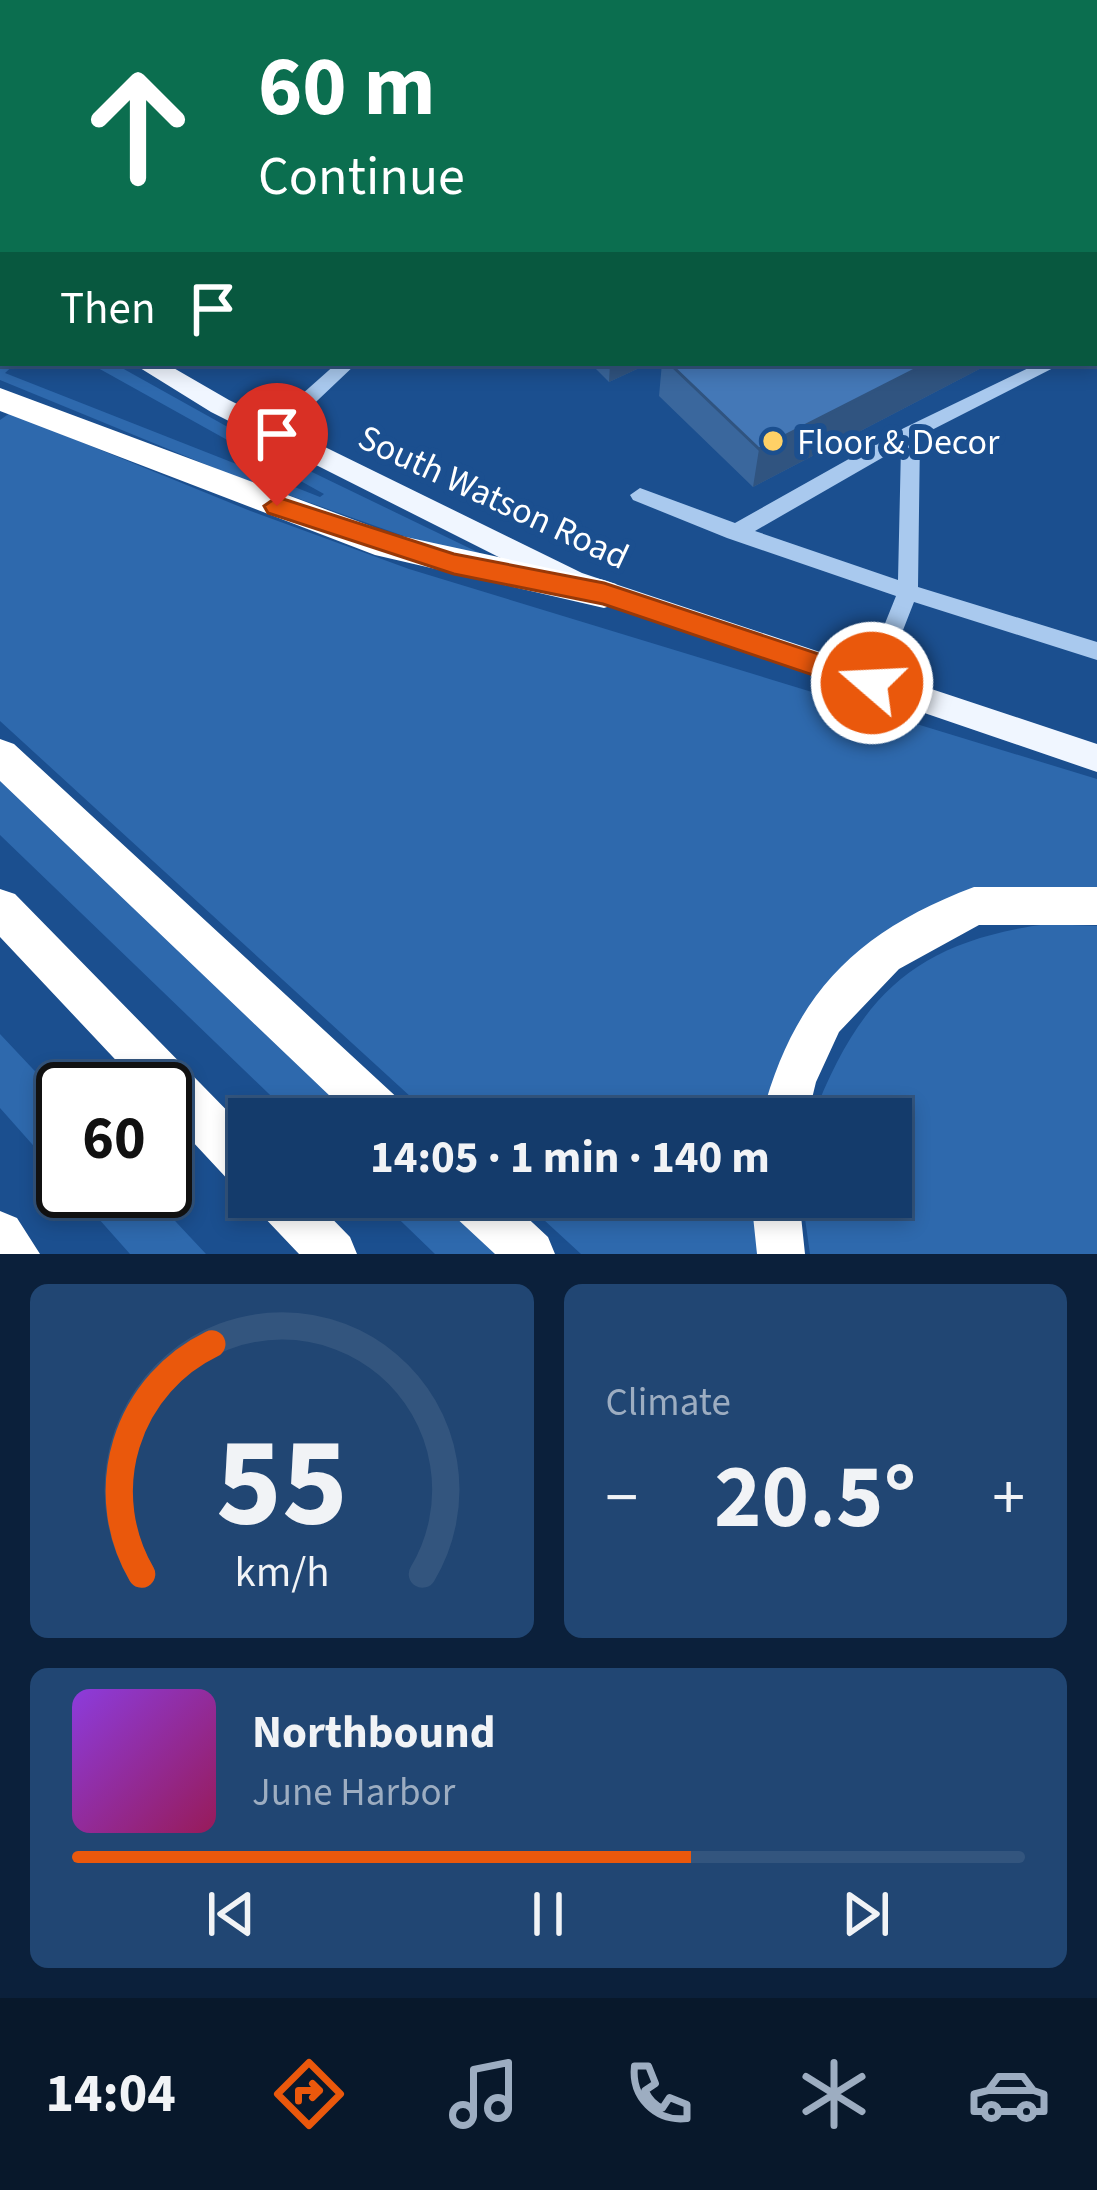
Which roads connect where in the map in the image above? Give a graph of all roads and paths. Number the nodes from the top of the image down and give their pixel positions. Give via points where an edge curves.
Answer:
1 (151, 366) edge
2 (345, 366) edge
3 (1048, 366) edge
4 (0, 399) edge
5 (272, 432) junction
6 (910, 434) junction
7 (640, 495) dead end
8 (734, 533) junction
9 (908, 591) junction
10 (604, 594) junction
11 (1097, 651) edge
12 (872, 683) junction
13 (0, 756) edge
14 (1097, 758) edge
15 (1097, 906) edge
16 (0, 908) edge
17 (364, 1098) edge
18 (789, 1098) edge
19 (228, 1145) edge
20 (298, 1218) edge
21 (492, 1218) edge
22 (777, 1218) edge
23 (0, 1235) edge
24 (16, 1254) edge
25 (333, 1254) edge
26 (531, 1254) edge
27 (781, 1254) edge

1 - 5 main road, South Watson Road
2 - 5 lane
3 - 6 lane
4 - 10 highway via 387,546
5 - 10 main road, South Watson Road
6 - 8 lane
6 - 9 lane
7 - 8 lane
8 - 9 lane
9 - 11 lane
9 - 12 lane
10 - 12 main road, South Watson Road
12 - 14 main road, South Watson Road
13 - 17 highway
15 - 18 highway via 974,906 884,956 824,1018
16 - 19 highway
20 - 25 highway
21 - 26 highway
22 - 27 highway
23 - 24 highway

